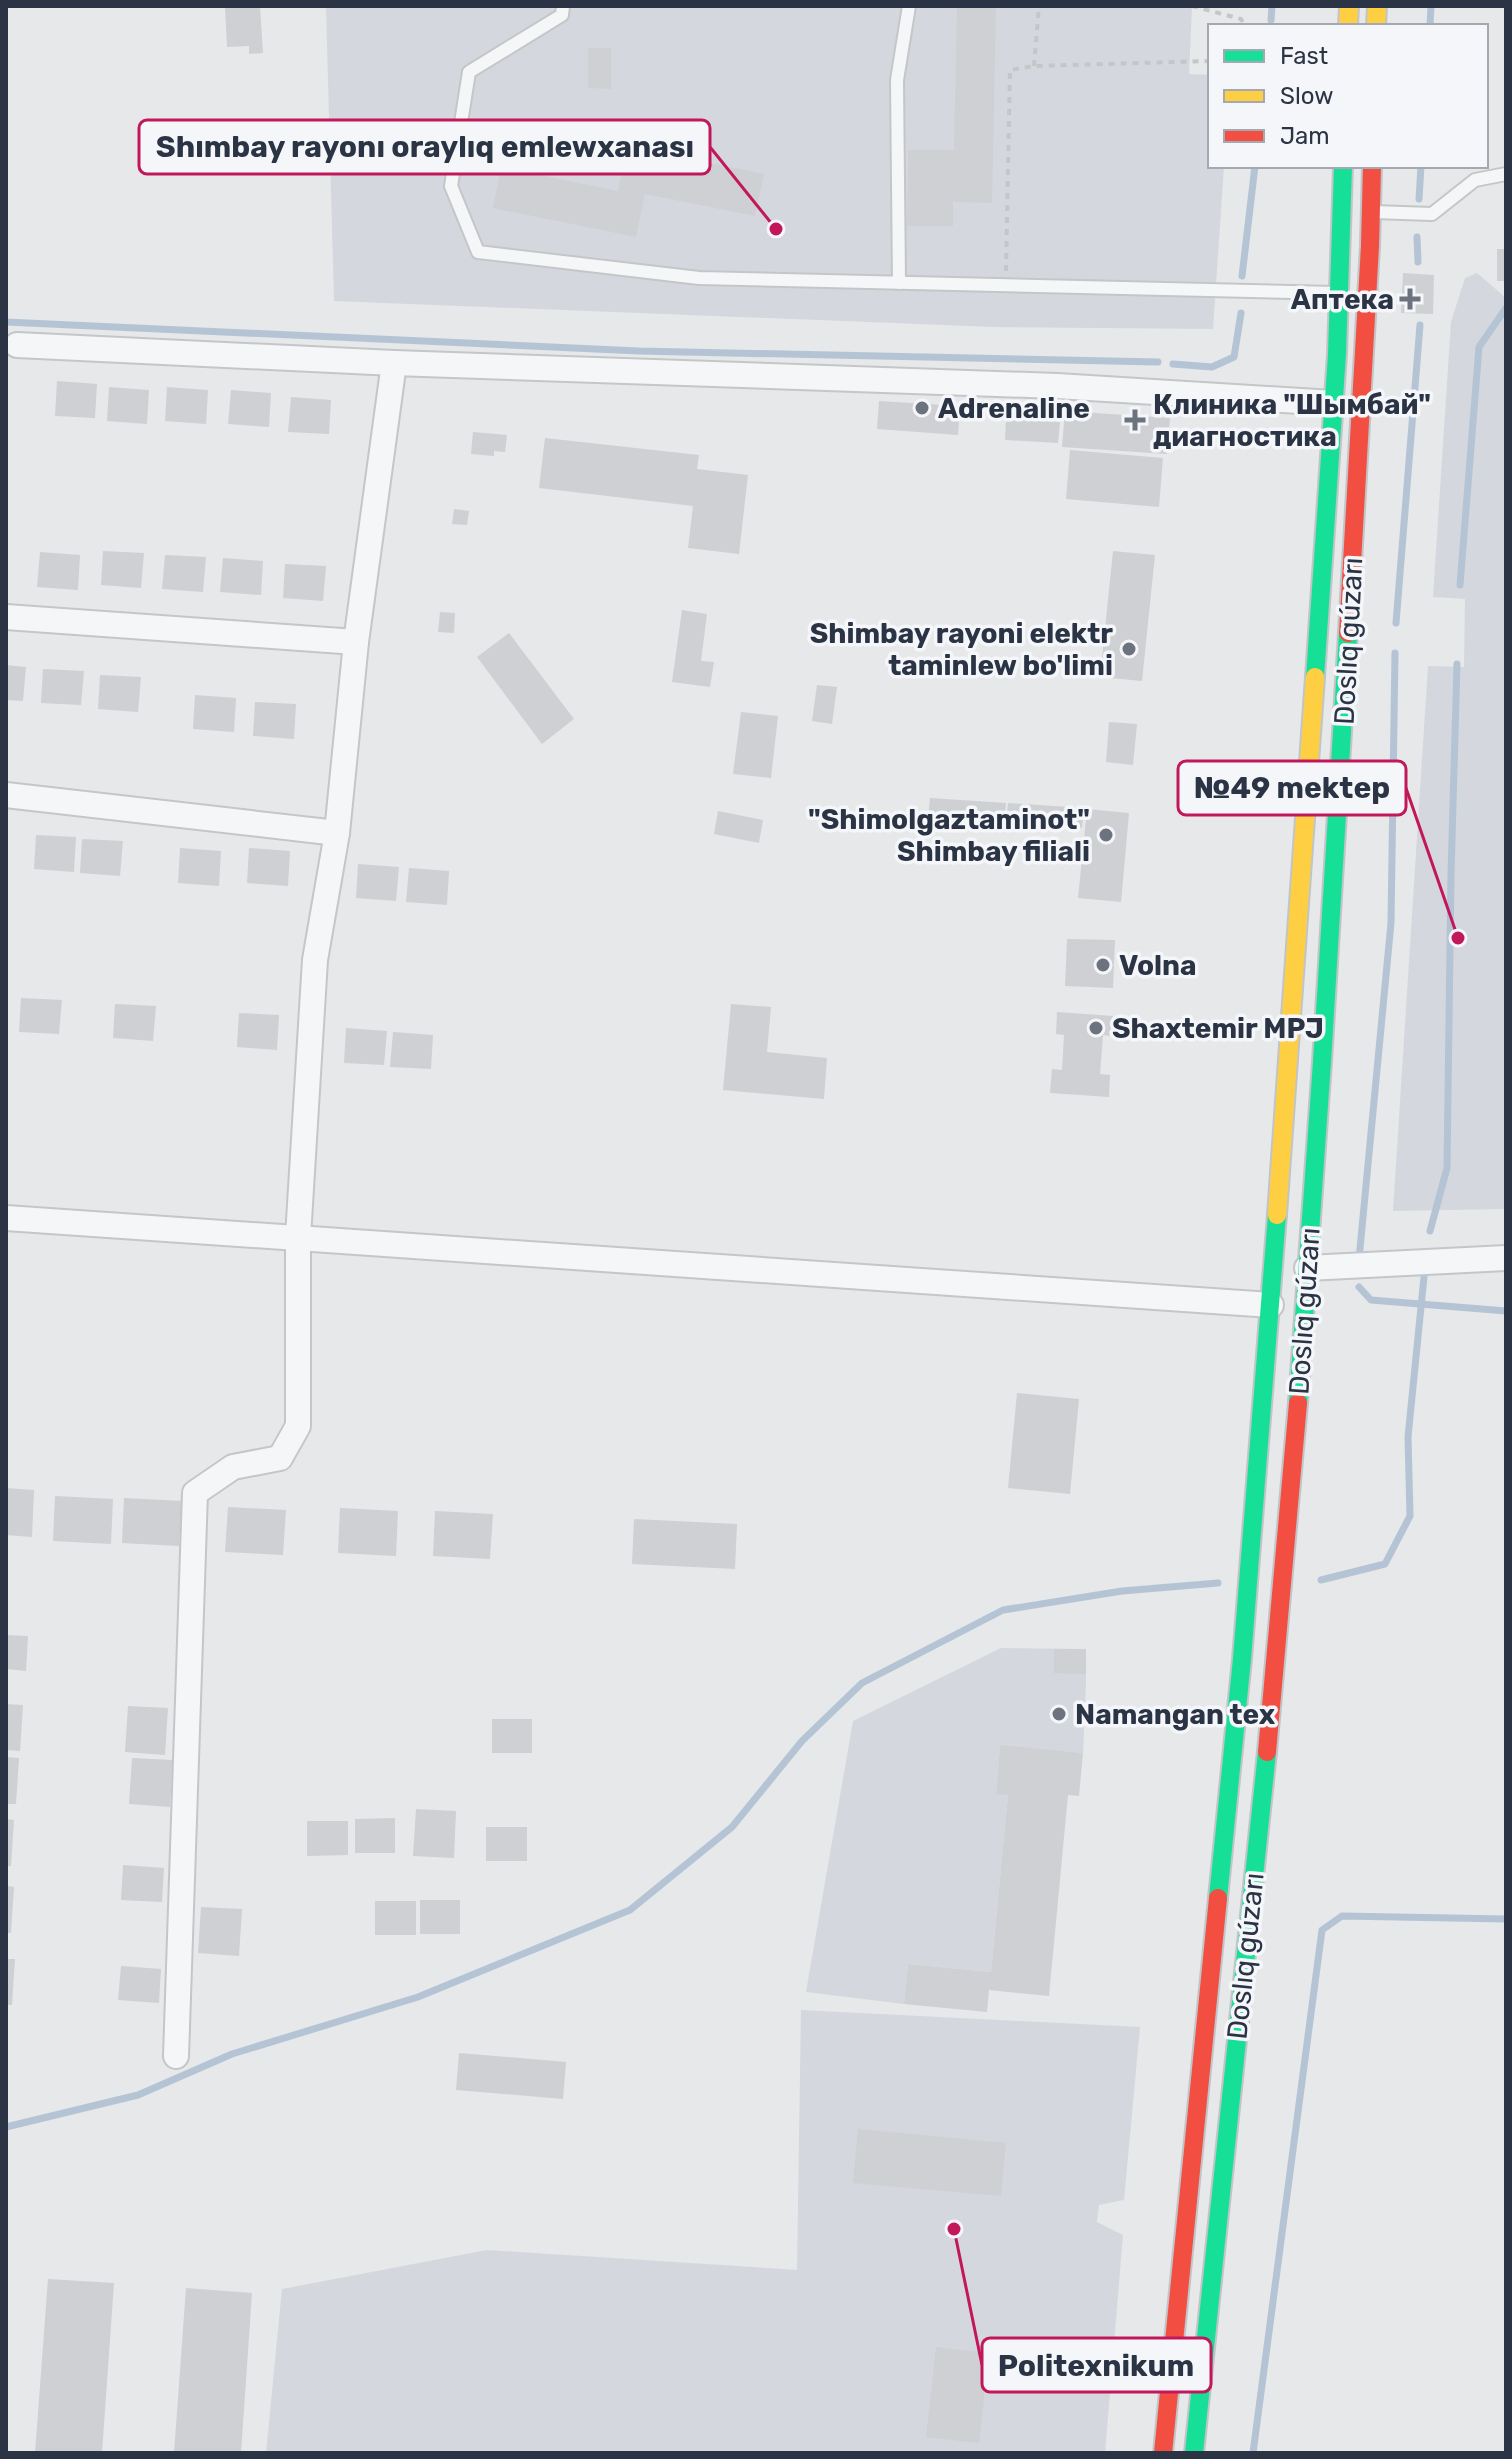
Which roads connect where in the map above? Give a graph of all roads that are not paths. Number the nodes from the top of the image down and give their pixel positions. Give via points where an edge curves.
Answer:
1 (563, 6) edge
2 (909, 6) edge
3 (1343, 168) edge
4 (1372, 168) edge
5 (1506, 174) edge
6 (1371, 212) junction
7 (1340, 269) junction
8 (1369, 270) junction
9 (899, 283) junction
10 (1339, 294) junction
11 (17, 345) dead end
12 (394, 363) junction
13 (1333, 403) junction
14 (6, 617) edge
15 (356, 642) junction
16 (6, 795) edge
17 (337, 833) junction
18 (6, 1218) edge
19 (298, 1237) junction
20 (1506, 1258) edge
21 (1307, 1268) junction
22 (1271, 1305) junction
23 (176, 2056) dead end
24 (1163, 2453) edge
25 (1194, 2453) edge

1 - 9 lane via 562,15 469,72 451,186 478,252 699,278
2 - 9 lane via 897,80
3 - 7 main road, Doslıq gúzarı
4 - 6 main road, Doslıq gúzarı
5 - 6 lane via 1475,180 1432,214
6 - 8 main road, Doslıq gúzarı
7 - 8 main road
7 - 10 main road, Doslıq gúzarı
8 - 21 main road, Doslıq gúzarı
9 - 10 lane
10 - 13 main road, Doslıq gúzarı
11 - 12 street
12 - 13 street via 1057,386
12 - 15 street
13 - 22 main road, Doslıq gúzarı
14 - 15 street
15 - 17 street
16 - 17 street
17 - 19 street via 315,960
18 - 19 street
19 - 22 street
19 - 23 street via 298,1426 280,1458 233,1467 195,1493
20 - 21 street
21 - 25 main road, Doslıq gúzarı via 1265,1761
22 - 24 main road, Doslıq gúzarı via 1242,1659

